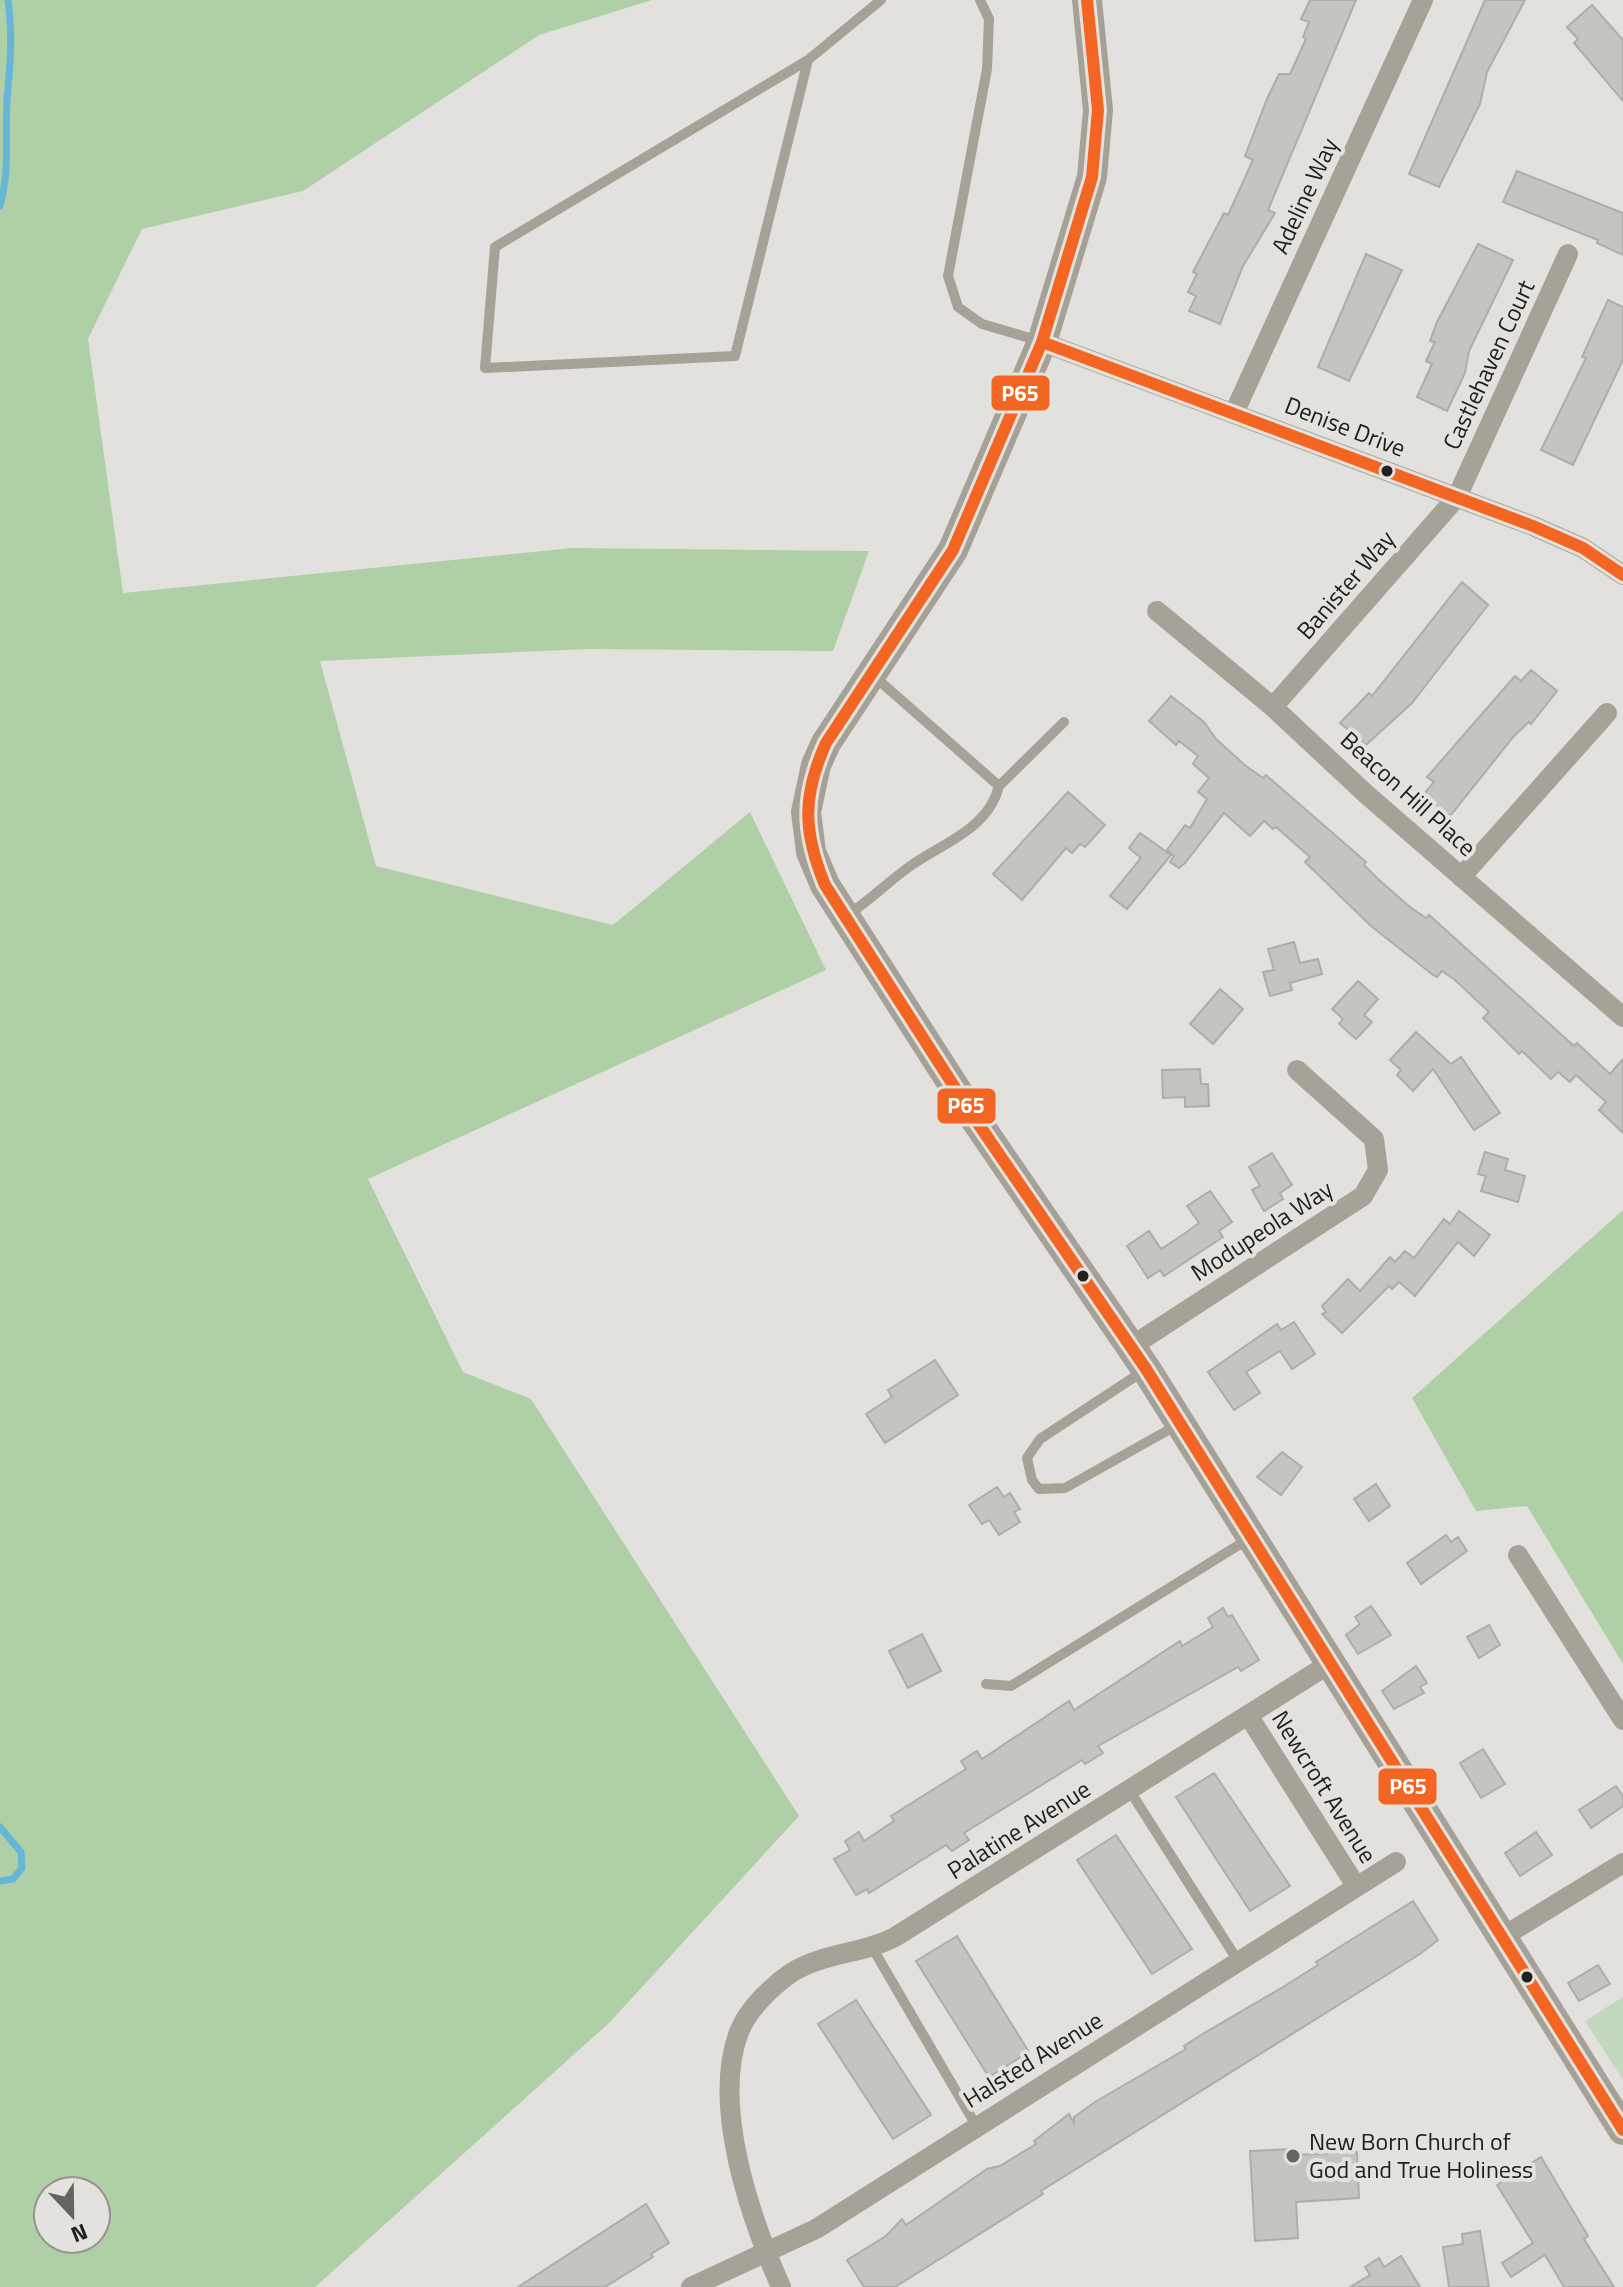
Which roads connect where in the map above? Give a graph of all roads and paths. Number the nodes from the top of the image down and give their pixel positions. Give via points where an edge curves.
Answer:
1 (881, 0) edge
2 (980, 0) edge
3 (1087, 0) edge
4 (1423, 0) edge
5 (808, 60) junction
6 (1568, 254) dead end
7 (1042, 342) junction
8 (1234, 413) junction
9 (1457, 497) junction
10 (1623, 575) edge
11 (1157, 611) dead end
12 (871, 673) junction
13 (1273, 707) junction
14 (1607, 713) dead end
15 (1064, 722) dead end
16 (999, 786) junction
17 (1461, 877) junction
18 (844, 917) junction
19 (1623, 1017) edge
20 (1297, 1070) dead end
21 (1139, 1358) junction
22 (1180, 1423) junction
23 (1251, 1537) junction
24 (1518, 1555) dead end
25 (1329, 1664) junction
26 (986, 1684) dead end
27 (1248, 1715) junction
28 (1623, 1720) edge
29 (1130, 1791) junction
30 (1396, 1862) dead end
31 (1623, 1863) edge
32 (1356, 1886) junction
33 (1504, 1936) junction
34 (873, 1949) junction
35 (1238, 1961) junction
36 (977, 2127) junction
37 (1623, 2130) edge
38 (765, 2250) junction
39 (691, 2287) edge
40 (781, 2287) edge

1 - 5 lane
2 - 7 lane via 989,19 987,69 948,276 958,307 982,324
3 - 7 street via 1098,110 1092,177
4 - 8 street, Adeline Way
5 - 5 lane via 735,356 485,368 495,247
6 - 9 street, Castlehaven Court
7 - 8 street, Denise Drive
7 - 12 street via 953,550
8 - 9 street, Denise Drive
9 - 10 street, Denise Drive via 1583,548
9 - 13 street, Banister Way
11 - 13 street, Beacon Hill Place
12 - 16 lane
12 - 18 street via 826,743 806,812 811,852
13 - 17 street, Beacon Hill Place
14 - 17 street
15 - 16 lane
16 - 18 lane via 981,821
17 - 19 street, Beacon Hill Place
18 - 21 street
20 - 21 street, Modupeola Way via 1374,1139 1378,1170 1363,1196
21 - 22 street
21 - 22 lane via 1040,1439 1027,1458 1032,1480 1039,1489 1065,1488
22 - 23 street
23 - 25 street
23 - 26 lane via 1011,1686
24 - 28 street
25 - 27 street, Palatine Avenue
25 - 33 street
27 - 29 street, Palatine Avenue
27 - 32 street, Newcroft Avenue
29 - 34 street, Palatine Avenue
29 - 35 lane
30 - 32 street, Halsted Avenue
31 - 33 street
32 - 35 street, Halsted Avenue
33 - 37 street
34 - 36 lane
34 - 38 street, Palatine Avenue via 794,1971 770,1990 739,2031 732,2115 741,2183
35 - 36 street, Halsted Avenue
36 - 38 street, Halsted Avenue via 816,2229
38 - 39 street, Halsted Avenue
38 - 40 street

